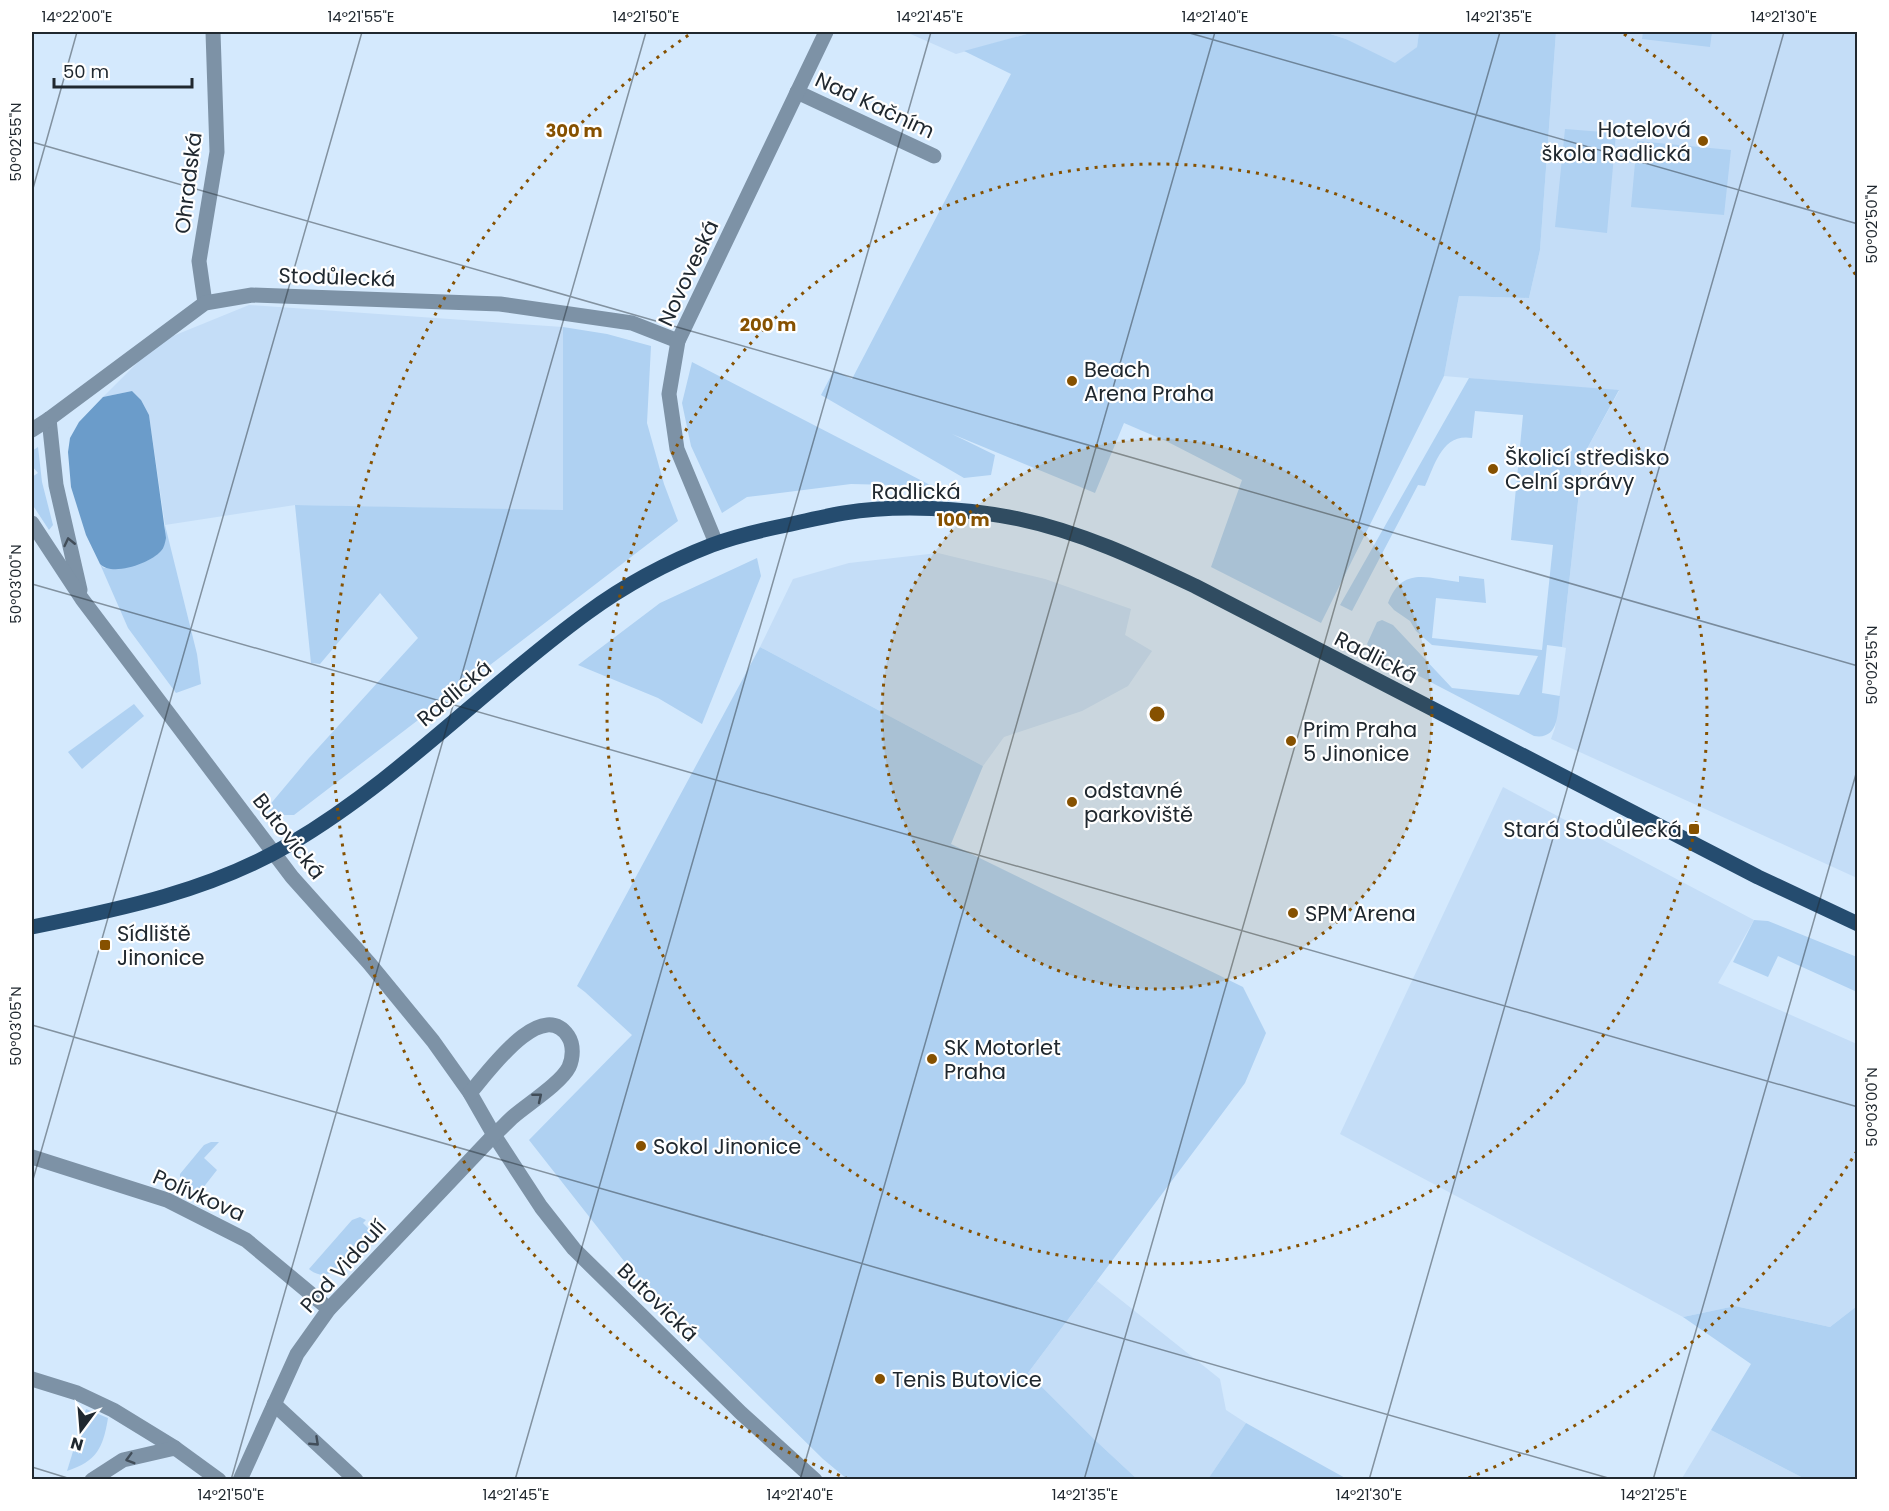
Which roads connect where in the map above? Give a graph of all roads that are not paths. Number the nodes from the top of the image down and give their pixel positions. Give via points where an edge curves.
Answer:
1 (213, 32) edge
2 (826, 32) edge
3 (797, 92) junction
4 (934, 156) dead end
5 (205, 303) junction
6 (678, 341) junction
7 (49, 419) junction
8 (32, 430) edge
9 (32, 523) edge
10 (716, 543) junction
11 (82, 599) junction
12 (274, 853) junction
13 (1857, 924) edge
14 (32, 927) edge
15 (470, 1094) junction
16 (494, 1135) junction
17 (32, 1157) edge
18 (329, 1309) junction
19 (32, 1379) edge
20 (274, 1404) junction
21 (175, 1448) junction
22 (92, 1479) edge
23 (219, 1479) edge
24 (240, 1479) edge
25 (356, 1479) edge
26 (815, 1479) edge

1 - 5 street, Ohradská via 217,152 200,261
2 - 3 street, Novoveská
3 - 4 street, Nad Kačním
3 - 6 street, Novoveská
5 - 6 street, Stodůlecká via 252,295 500,304 632,323
5 - 7 street, Stodůlecká
6 - 10 street, Novoveská via 669,394 677,449
7 - 8 street, Stodůlecká
11 -> 7 street, Butovická via 56,485
9 - 11 street, Butovická
10 - 12 main road, Radlická via 646,575 586,613 357,800
10 - 13 main road, Radlická via 846,512 920,508 1018,519 1070,533 1195,586 1758,877
11 - 12 street, Butovická
12 - 14 main road, Radlická via 171,895
12 - 15 street, Butovická via 433,1041
15 - 16 street, Butovická
16 -> 15 street via 568,1070 572,1059 569,1038 550,1026 534,1029 512,1045
16 - 18 street, Pod Vidoulí
16 - 26 street, Butovická via 574,1250 741,1413
17 - 18 street, Polívkova via 167,1200 246,1240
18 - 20 street, Pod Vidoulí via 297,1354
19 - 21 street via 113,1410
20 - 24 street, Pod Vidoulí
20 -> 25 street
21 -> 22 street via 123,1460
21 - 23 street

